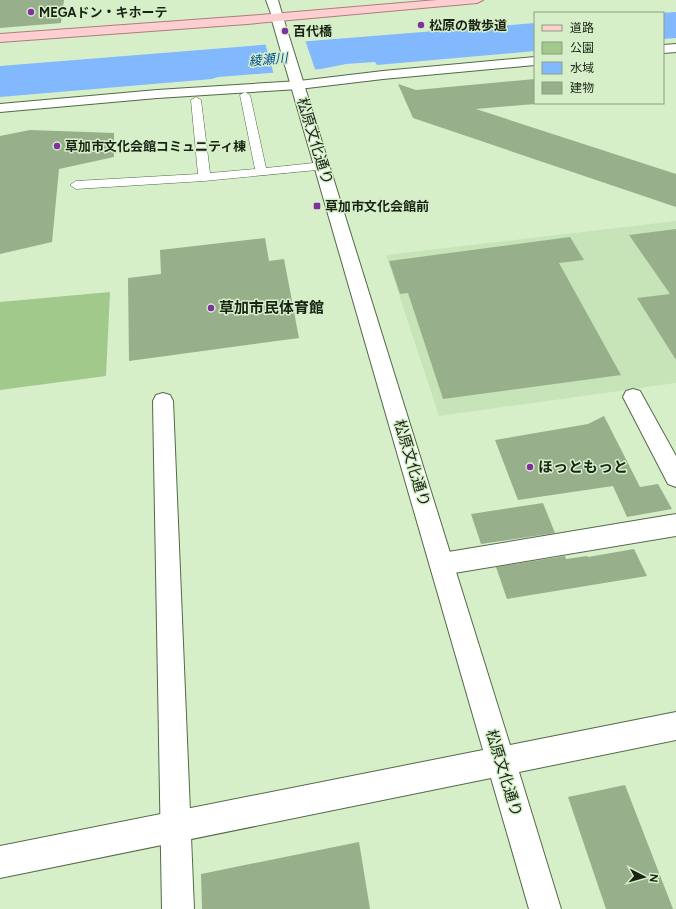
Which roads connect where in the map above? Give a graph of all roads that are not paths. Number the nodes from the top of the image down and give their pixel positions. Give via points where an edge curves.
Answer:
1 (272, 0) edge
2 (477, 0) edge
3 (278, 17) junction
4 (0, 38) edge
5 (676, 48) edge
6 (664, 49) edge
7 (534, 61) edge
8 (298, 82) junction
9 (245, 95) dead end
10 (196, 100) dead end
11 (0, 108) edge
12 (323, 166) junction
13 (261, 170) junction
14 (204, 177) junction
15 (76, 185) dead end
16 (633, 397) dead end
17 (163, 401) dead end
18 (676, 477) edge
19 (676, 525) edge
20 (442, 564) junction
21 (676, 726) edge
22 (501, 761) junction
23 (176, 827) junction
24 (0, 862) edge
25 (178, 909) edge
26 (545, 909) edge

1 - 3 street, 松原文化通り
2 - 3 main road
3 - 4 main road
3 - 8 street, 松原文化通り
5 - 6 street
7 - 8 street
8 - 11 street
8 - 12 street, 松原文化通り
9 - 13 lane
10 - 14 lane
12 - 13 lane
12 - 20 street, 松原文化通り
13 - 14 lane
14 - 15 lane
16 - 18 street
17 - 23 street
19 - 20 street
20 - 22 street, 松原文化通り
21 - 22 street
22 - 23 street
22 - 26 street, 松原文化通り
23 - 24 street
23 - 25 street

